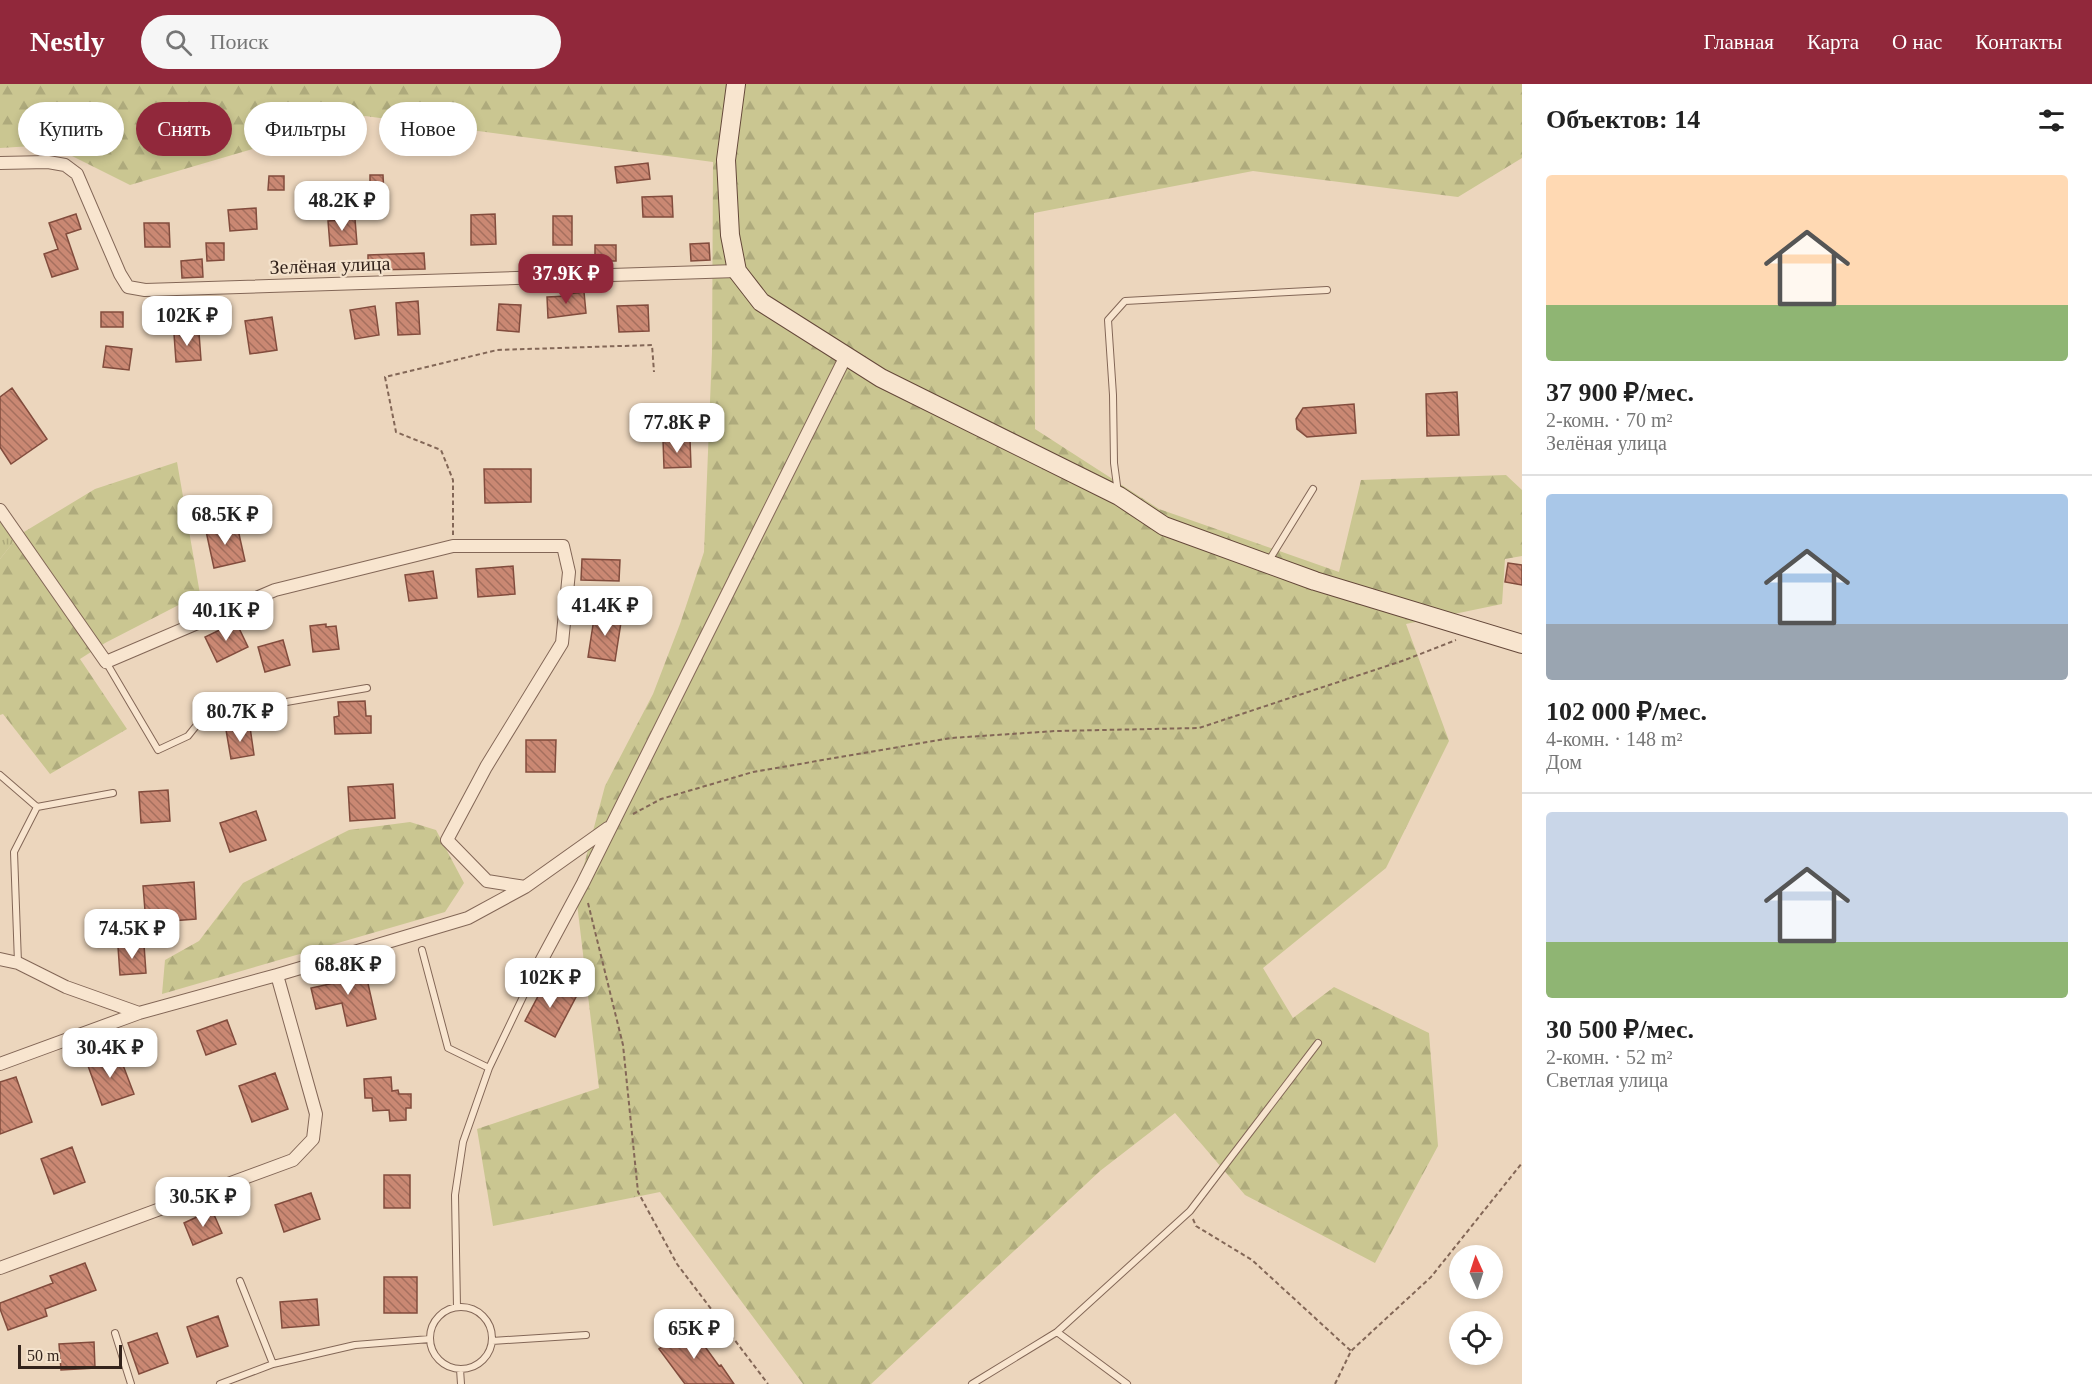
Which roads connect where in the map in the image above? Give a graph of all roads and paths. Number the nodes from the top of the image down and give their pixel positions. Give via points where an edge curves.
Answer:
1 (736, 84) edge
2 (0, 164) edge
3 (737, 271) junction
4 (1327, 290) dead end
5 (846, 356) junction
6 (654, 372) dead end
7 (1313, 489) dead end
8 (1119, 496) junction
9 (0, 510) edge
10 (453, 546) junction
11 (1267, 564) junction
12 (1465, 627) junction
13 (1522, 644) edge
14 (106, 662) junction
15 (367, 688) dead end
16 (0, 776) edge
17 (112, 793) dead end
18 (38, 807) junction
19 (609, 827) junction
20 (583, 883) junction
21 (525, 887) junction
22 (422, 950) dead end
23 (0, 959) edge
24 (18, 963) junction
25 (277, 975) junction
26 (532, 978) joint
27 (139, 1013) junction
28 (1318, 1043) dead end
29 (0, 1064) edge
30 (489, 1068) junction
31 (1522, 1163) edge
32 (1190, 1211) junction
33 (0, 1268) edge
34 (240, 1281) dead end
35 (457, 1307) junction
36 (1057, 1332) junction
37 (115, 1333) dead end
38 (586, 1335) dead end
39 (430, 1339) junction
40 (492, 1341) junction
41 (1351, 1351) junction
42 (273, 1364) junction
43 (460, 1369) junction
44 (131, 1384) edge
45 (220, 1384) edge
46 (461, 1384) edge
47 (768, 1384) edge
48 (972, 1384) edge
49 (1127, 1384) edge
50 (1335, 1384) edge

1 - 3 street via 726,160 730,235
2 - 3 street, Зелёная улица via 48,162 65,165 77,174 120,274 128,286 145,290
3 - 5 street via 761,302
4 - 8 lane via 1125,301 1108,320
5 - 8 street via 881,378
5 - 19 street
6 - 10 path via 652,345 497,350 385,377 396,432 441,450 453,480
7 - 11 lane
8 - 11 street via 1164,526
9 - 14 street
10 - 14 street via 275,590
10 - 21 street via 563,546 569,572 561,643 447,840 487,881
11 - 12 street
12 - 13 street
12 - 19 path via 1455,642 1199,728 951,738 753,772 661,799
14 - 15 lane via 158,750 188,736 196,726 217,714
16 - 18 lane
17 - 18 lane
18 - 24 lane via 14,852
19 - 20 street
19 - 21 street
20 - 26 street
20 - 47 path via 623,1046 638,1192 677,1264
21 - 25 street via 468,918
22 - 30 lane via 448,1048
23 - 24 street
24 - 27 street via 66,987
25 - 27 street
25 - 33 street via 316,1114 313,1139 293,1160
26 - 30 lane
27 - 29 street
28 - 32 lane
30 - 35 lane via 464,1142 455,1195
31 - 41 path via 1431,1277
32 - 36 lane
32 - 41 path via 1196,1226 1252,1260
34 - 42 lane
35 - 39 lane via 440,1314
35 - 40 lane via 483,1315
36 - 48 lane
36 - 49 lane
37 - 44 lane
38 - 40 lane
39 - 42 lane via 355,1345
39 - 43 lane via 436,1357 451,1368
40 - 43 lane via 478,1364
41 - 50 path
42 - 45 lane
43 - 46 lane

